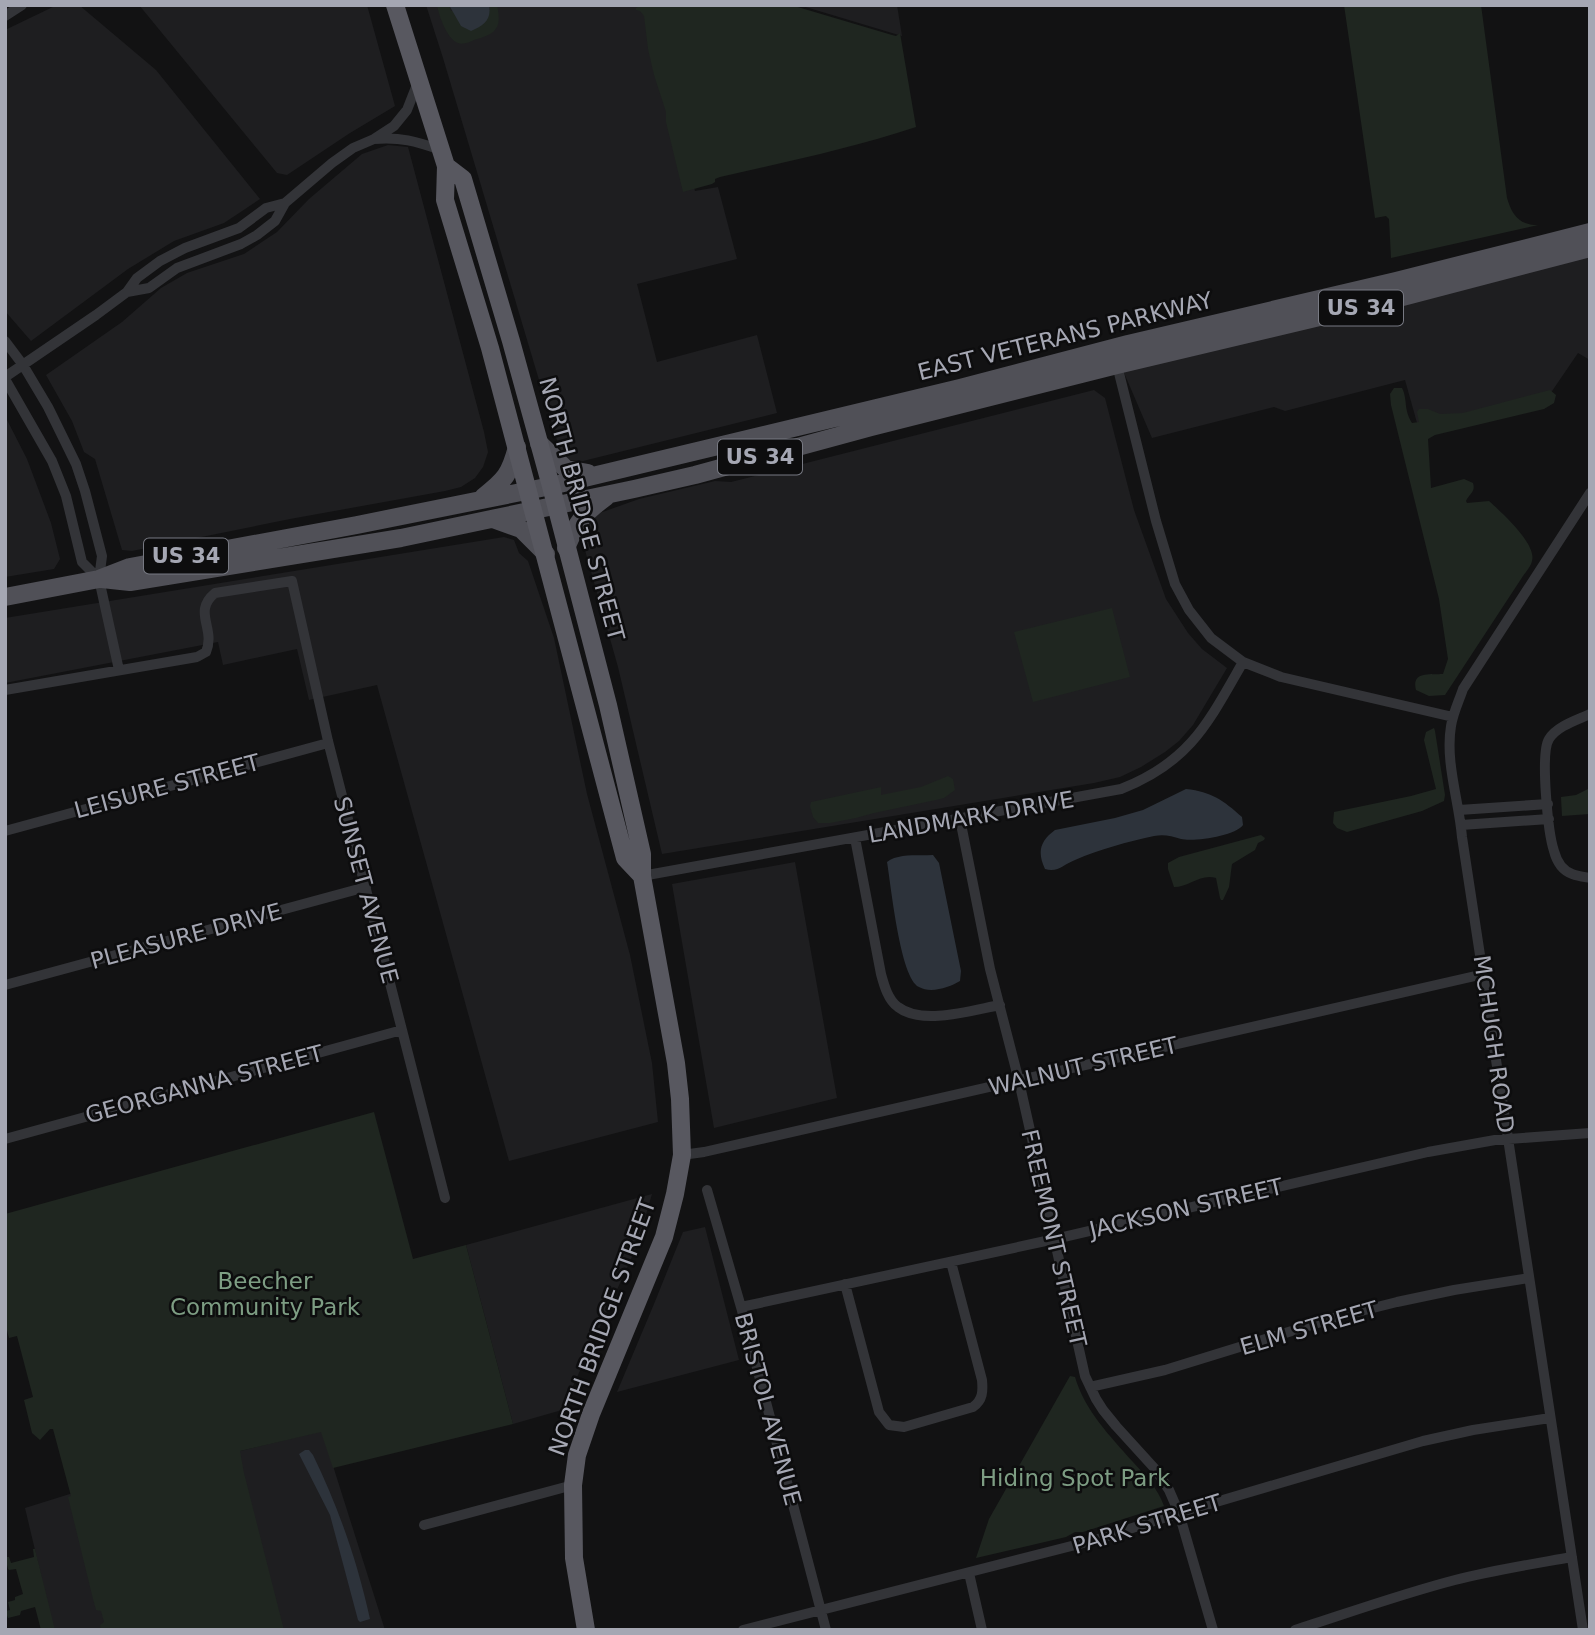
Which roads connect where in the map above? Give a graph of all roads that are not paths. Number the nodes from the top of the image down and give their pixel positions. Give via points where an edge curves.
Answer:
1 (22, 5) edge
2 (395, 5) edge
3 (5, 16) edge
4 (419, 80) junction
5 (374, 139) junction
6 (444, 158) junction
7 (1590, 232) edge
8 (1590, 248) edge
9 (5, 341) edge
10 (1115, 357) junction
11 (23, 365) junction
12 (5, 378) edge
13 (539, 443) junction
14 (517, 447) junction
15 (602, 474) junction
16 (551, 486) junction
17 (528, 490) junction
18 (611, 494) junction
19 (1590, 494) edge
20 (479, 500) junction
21 (555, 506) junction
22 (534, 510) junction
23 (493, 519) junction
24 (566, 548) junction
25 (546, 554) junction
26 (99, 579) junction
27 (5, 597) edge
28 (1243, 662) junction
29 (119, 670) junction
30 (5, 690) edge
31 (1590, 713) edge
32 (1453, 717) junction
33 (328, 743) junction
34 (1548, 804) junction
35 (1459, 810) junction
36 (960, 818) junction
37 (1549, 819) junction
38 (1461, 825) junction
39 (5, 831) edge
40 (855, 838) junction
41 (642, 876) junction
42 (1590, 878) edge
43 (366, 887) junction
44 (1484, 974) junction
45 (5, 985) edge
46 (1000, 1005) junction
47 (402, 1030) junction
48 (1020, 1081) junction
49 (1590, 1133) edge
50 (5, 1139) edge
51 (1508, 1139) junction
52 (682, 1156) junction
53 (707, 1190) dead end
54 (445, 1198) dead end
55 (1055, 1239) junction
56 (951, 1262) junction
57 (1529, 1278) junction
58 (845, 1284) junction
59 (741, 1307) junction
60 (1090, 1387) junction
61 (1550, 1418) junction
62 (573, 1485) junction
63 (1179, 1513) junction
64 (424, 1525) dead end
65 (1572, 1557) junction
66 (969, 1573) junction
67 (821, 1610) junction
68 (586, 1630) edge
69 (743, 1630) edge
70 (826, 1630) edge
71 (982, 1630) edge
72 (1213, 1630) edge
73 (1295, 1630) edge
74 (1583, 1630) edge

1 - 3 street
2 - 4 highway, NORTH BRIDGE STREET
4 - 5 street via 403,116
4 - 6 highway, NORTH BRIDGE STREET
5 - 6 street via 411,140
5 - 11 street via 353,148 285,203 275,221 257,235 177,268 149,288 127,292
6 - 13 highway, NORTH BRIDGE STREET via 463,179
6 - 14 highway, NORTH BRIDGE STREET via 445,200
7 - 10 main road, EAST VETERANS PARKWAY / US 34
8 - 10 main road, EAST VETERANS PARKWAY / US 34 via 1391,300
9 - 11 street
10 - 15 main road, EAST VETERANS PARKWAY / US 34 via 960,388
10 - 18 main road, EAST VETERANS PARKWAY / US 34 via 695,475
10 - 28 street via 1175,584 1201,626
11 - 12 street
11 - 26 street via 76,464 102,556
12 - 26 street via 52,461 82,562
13 - 15 main road via 566,469
13 - 16 highway, NORTH BRIDGE STREET
14 - 17 highway, NORTH BRIDGE STREET
14 - 20 main road via 506,477
15 - 16 main road, EAST VETERANS PARKWAY / US 34
16 - 17 main road, US 34
16 - 21 highway, NORTH BRIDGE STREET
17 - 20 main road, US 34
17 - 22 highway, NORTH BRIDGE STREET
18 - 21 main road, EAST VETERANS PARKWAY / US 34
18 - 24 main road via 582,516
19 - 32 street, MCHUGH ROAD via 1463,689
20 - 26 main road, US 34 via 130,567
21 - 22 main road, US 34
21 - 24 highway, NORTH BRIDGE STREET
22 - 23 main road, US 34
22 - 25 highway, NORTH BRIDGE STREET
23 - 25 main road via 521,529
23 - 26 main road, US 34 via 130,582
24 - 41 highway, NORTH BRIDGE STREET via 608,705 642,854
25 - 41 highway, NORTH BRIDGE STREET via 625,858
26 - 27 main road, US 34
26 - 29 street
28 - 32 street via 1281,677
28 - 36 street, LANDMARK DRIVE via 1192,743 1152,775 1121,789
29 - 30 street
29 - 33 street, SUNSET AVENUE via 206,652 210,643 204,609 215,593 292,581
31 - 34 street via 1549,739 1545,750
32 - 35 street, MCHUGH ROAD via 1450,754
33 - 39 street, LEISURE STREET
33 - 43 street, SUNSET AVENUE
34 - 35 street
34 - 37 street
35 - 38 street, MCHUGH ROAD
36 - 40 street, LANDMARK DRIVE
36 - 46 street, FREEMONT STREET
37 - 38 street
37 - 42 street via 1561,866 1573,875
38 - 44 street, MCHUGH ROAD
40 - 41 street, LANDMARK DRIVE
40 - 46 street via 881,974 898,1007 935,1017
41 - 52 highway, NORTH BRIDGE STREET via 676,1063
43 - 45 street, PLEASURE DRIVE
43 - 47 street, SUNSET AVENUE
44 - 48 street, WALNUT STREET
44 - 51 street, MCHUGH ROAD
46 - 48 street, FREEMONT STREET
47 - 50 street, GEORGANNA STREET
47 - 54 street, SUNSET AVENUE
48 - 52 street, WALNUT STREET
48 - 55 street, FREEMONT STREET
49 - 51 street, JACKSON STREET
51 - 55 street, JACKSON STREET via 1428,1152
51 - 57 street, MCHUGH ROAD
52 - 62 highway, NORTH BRIDGE STREET via 664,1237 591,1414
53 - 59 street, BRISTOL AVENUE
55 - 56 street, JACKSON STREET
55 - 60 street, FREEMONT STREET
56 - 58 street, JACKSON STREET
56 - 58 street via 982,1394 974,1407 904,1427 890,1425 879,1412
57 - 60 street, ELM STREET via 1376,1307
57 - 61 street, MCHUGH ROAD
58 - 59 street, JACKSON STREET
59 - 67 street, BRISTOL AVENUE
60 - 63 street, FREEMONT STREET via 1103,1410 1156,1470
61 - 63 street, PARK STREET via 1423,1441
61 - 65 street, MCHUGH ROAD
62 - 64 street
62 - 68 highway, NORTH BRIDGE STREET via 574,1558
63 - 66 street, PARK STREET
63 - 72 street, FREEMONT STREET
65 - 73 street via 1459,1579
65 - 74 street, MCHUGH ROAD
66 - 67 street, PARK STREET
66 - 71 street
67 - 69 street, PARK STREET
67 - 70 street, BRISTOL AVENUE

